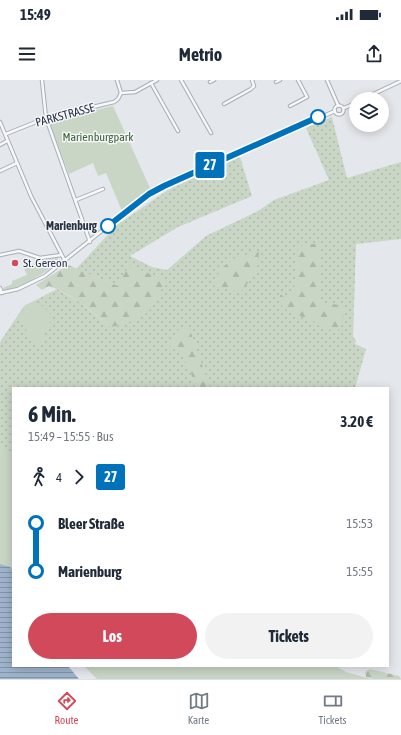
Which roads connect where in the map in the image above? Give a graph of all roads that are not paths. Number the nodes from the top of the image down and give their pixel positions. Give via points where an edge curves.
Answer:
1 (42, 80) edge
2 (117, 80) edge
3 (157, 80) edge
4 (181, 80) edge
5 (214, 80) edge
6 (252, 80) edge
7 (280, 80) edge
8 (298, 80) edge
9 (328, 80) edge
10 (401, 81) edge
11 (210, 82) dead end
12 (276, 82) dead end
13 (151, 84) junction
14 (378, 92) edge
15 (121, 93) junction
16 (224, 104) dead end
17 (338, 105) junction
18 (290, 106) dead end
19 (349, 106) edge
20 (344, 108) junction
21 (335, 111) junction
22 (46, 118) junction
23 (0, 122) edge
24 (178, 131) dead end
25 (211, 133) dead end
26 (6, 134) junction
27 (7, 141) junction
28 (0, 145) edge
29 (17, 163) junction
30 (0, 171) edge
31 (103, 189) dead end
32 (76, 200) junction
33 (90, 242) junction
34 (0, 255) edge
35 (61, 255) junction
36 (65, 261) junction
37 (0, 288) edge
38 (1, 293) edge

1 - 22 street
2 - 15 street
3 - 13 street
4 - 25 street
5 - 11 street
6 - 16 street via 254,86 251,89
7 - 12 street
8 - 18 street via 307,97
9 - 17 street
10 - 14 street
13 - 15 street via 135,92
13 - 24 street
15 - 22 street, PARKSTRASSE via 114,102
17 - 20 street
17 - 21 street
19 - 20 street
20 - 21 street via 340,114
21 - 33 street via 164,186 133,206
22 - 26 street, PARKSTRASSE
22 - 32 street
23 - 26 street
26 - 27 street
27 - 28 street
27 - 29 street
29 - 30 street
29 - 35 street
31 - 32 street
32 - 33 street
33 - 36 street
34 - 35 street via 18,251 40,258
35 - 36 street
36 - 38 street via 37,281
37 - 38 street

